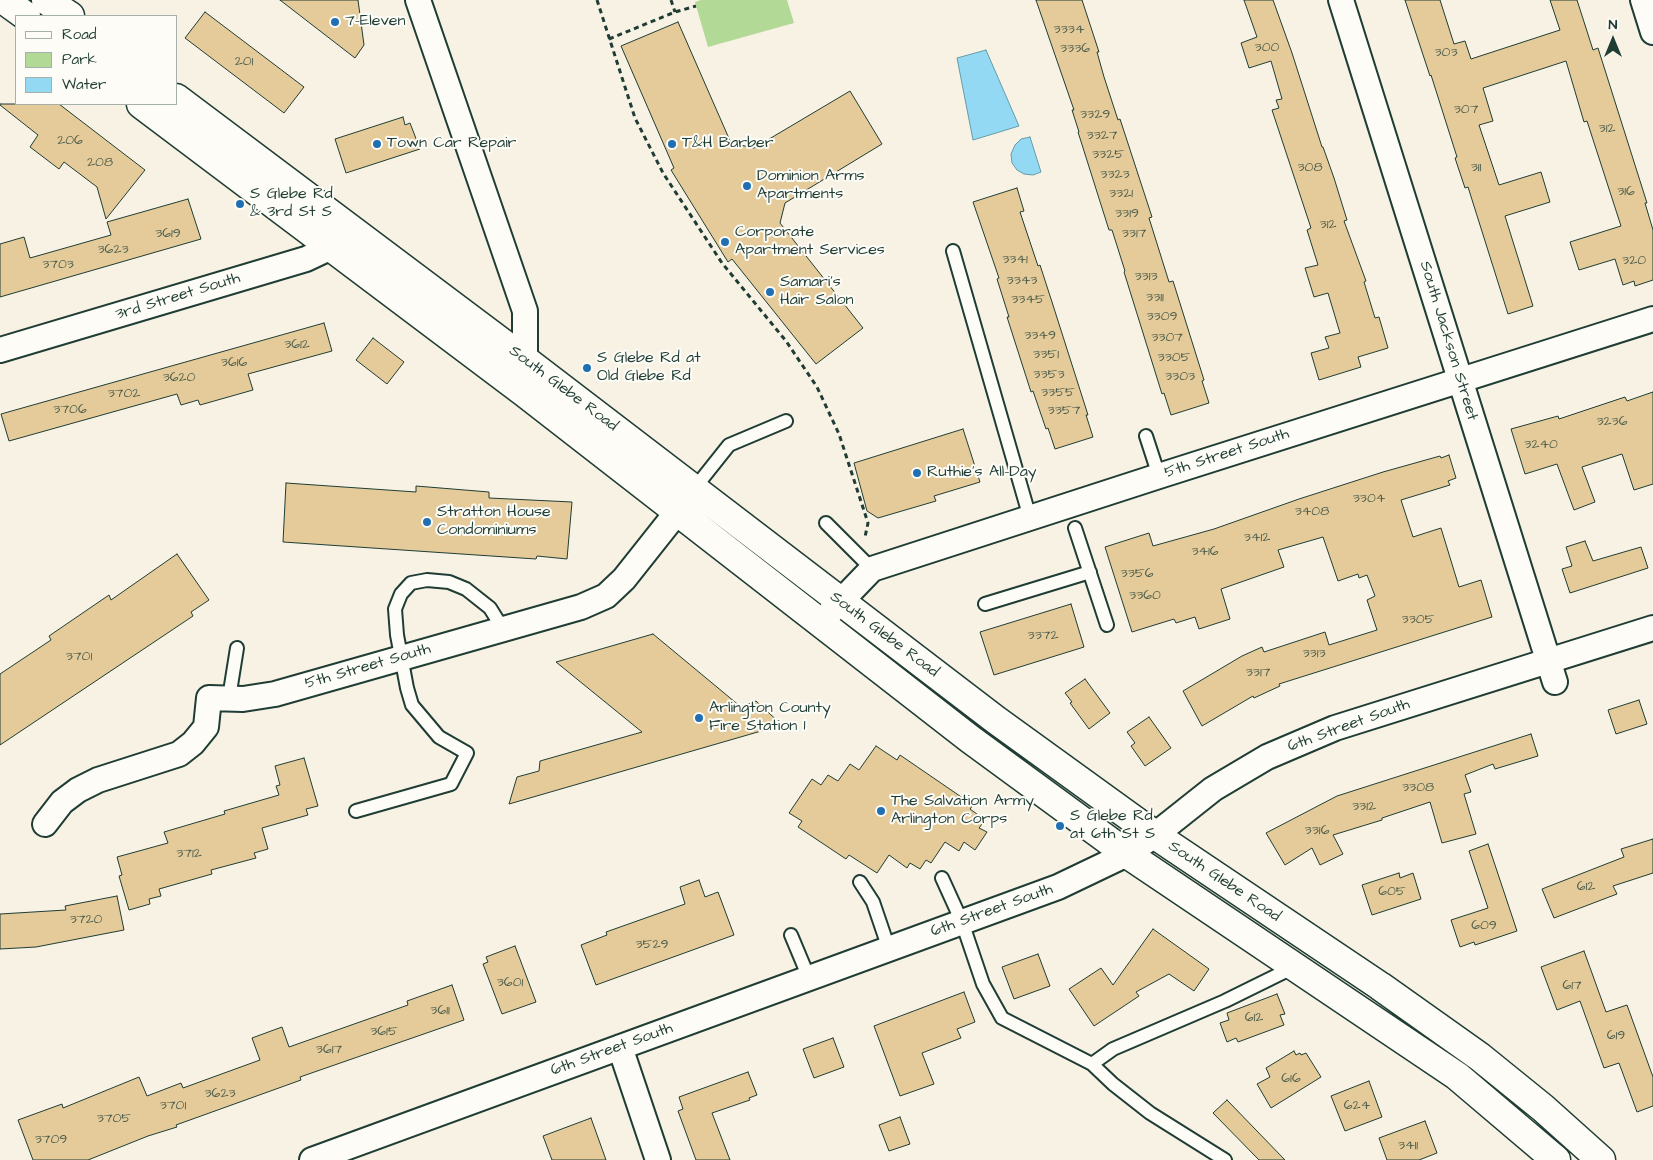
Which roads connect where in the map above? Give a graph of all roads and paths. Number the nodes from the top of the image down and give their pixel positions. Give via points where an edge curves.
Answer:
1 (46, 0) edge
2 (418, 0) edge
3 (597, 0) edge
4 (671, 0) edge
5 (1341, 0) edge
6 (1643, 0) edge
7 (696, 6) dead end
8 (675, 12) junction
9 (68, 15) edge
10 (1653, 32) edge
11 (609, 39) junction
12 (178, 100) edge
13 (142, 105) edge
14 (337, 235) junction
15 (953, 251) dead end
16 (1653, 319) edge
17 (0, 350) edge
18 (525, 360) junction
19 (1460, 380) junction
20 (786, 421) dead end
21 (1146, 436) dead end
22 (1159, 476) junction
23 (694, 490) junction
24 (678, 512) junction
25 (1030, 518) junction
26 (826, 523) dead end
27 (1076, 528) dead end
28 (864, 541) dead end
29 (872, 569) junction
30 (1090, 572) junction
31 (839, 601) junction
32 (985, 604) dead end
33 (820, 623) junction
34 (1108, 625) dead end
35 (1653, 628) edge
36 (503, 629) junction
37 (238, 648) dead end
38 (402, 657) junction
39 (1552, 671) junction
40 (229, 698) junction
41 (356, 810) dead end
42 (45, 824) dead end
43 (1155, 835) junction
44 (1127, 854) junction
45 (942, 878) dead end
46 (860, 882) dead end
47 (962, 922) junction
48 (792, 935) dead end
49 (888, 949) junction
50 (1294, 966) junction
51 (809, 978) junction
52 (620, 1047) junction
53 (1092, 1064) junction
54 (312, 1160) edge
55 (658, 1160) edge
56 (1225, 1160) edge
57 (1556, 1160) edge
58 (1601, 1160) edge

1 - 9 main road
2 - 18 street via 525,311
3 - 11 path
4 - 8 path
5 - 19 street, South Jackson Street
6 - 10 street
7 - 8 path
8 - 11 path
11 - 28 path via 635,118 663,173 722,263 786,341 817,387 839,434 868,523
12 - 14 main road, South Glebe Road
13 - 14 main road, South Glebe Road
14 - 17 street, 3rd Street South via 316,255 306,259
14 - 18 main road, South Glebe Road
14 - 24 main road, South Glebe Road via 532,399
15 - 25 lane
16 - 19 street, 5th Street South
18 - 23 main road, South Glebe Road
19 - 22 street, 5th Street South
19 - 39 street, South Jackson Street
20 - 23 lane via 729,445
21 - 22 lane
22 - 25 street, 5th Street South
23 - 24 street, 5th Street South
23 - 31 main road, South Glebe Road
24 - 33 main road, South Glebe Road
24 - 36 street, 5th Street South via 624,579 606,596 581,607
25 - 29 street, 5th Street South
26 - 29 lane
27 - 30 lane
29 - 31 street, 5th Street South
30 - 32 lane
30 - 34 lane
31 - 33 street, 5th Street South
31 - 43 main road, South Glebe Road
33 - 44 main road, South Glebe Road via 970,739
35 - 39 street, 6th Street South
36 - 38 street, 5th Street South
36 - 38 lane via 490,608 466,589 441,581 411,583 401,594 395,609
37 - 40 lane
38 - 40 street, 5th Street South via 275,694
38 - 41 lane via 412,705 439,737 467,753 451,784
39 - 43 street, 6th Street South via 1335,728 1267,757 1213,789
40 - 42 street, 5th Street South via 209,698 206,727 193,744 179,754 98,780 78,790 62,802
43 - 44 street, 6th Street South
43 - 58 main road, South Glebe Road via 1480,1057 1544,1108
44 - 47 street, 6th Street South via 1058,887
44 - 50 main road, South Glebe Road
45 - 47 lane
46 - 49 lane via 873,902
47 - 49 street, 6th Street South
47 - 53 lane via 983,984 1002,1018
48 - 51 lane
49 - 51 street, 6th Street South
50 - 53 lane via 1225,1001 1113,1049
50 - 57 main road, South Glebe Road via 1457,1076
51 - 52 street, 6th Street South
52 - 54 street, 6th Street South
52 - 55 street
53 - 56 lane via 1150,1113

